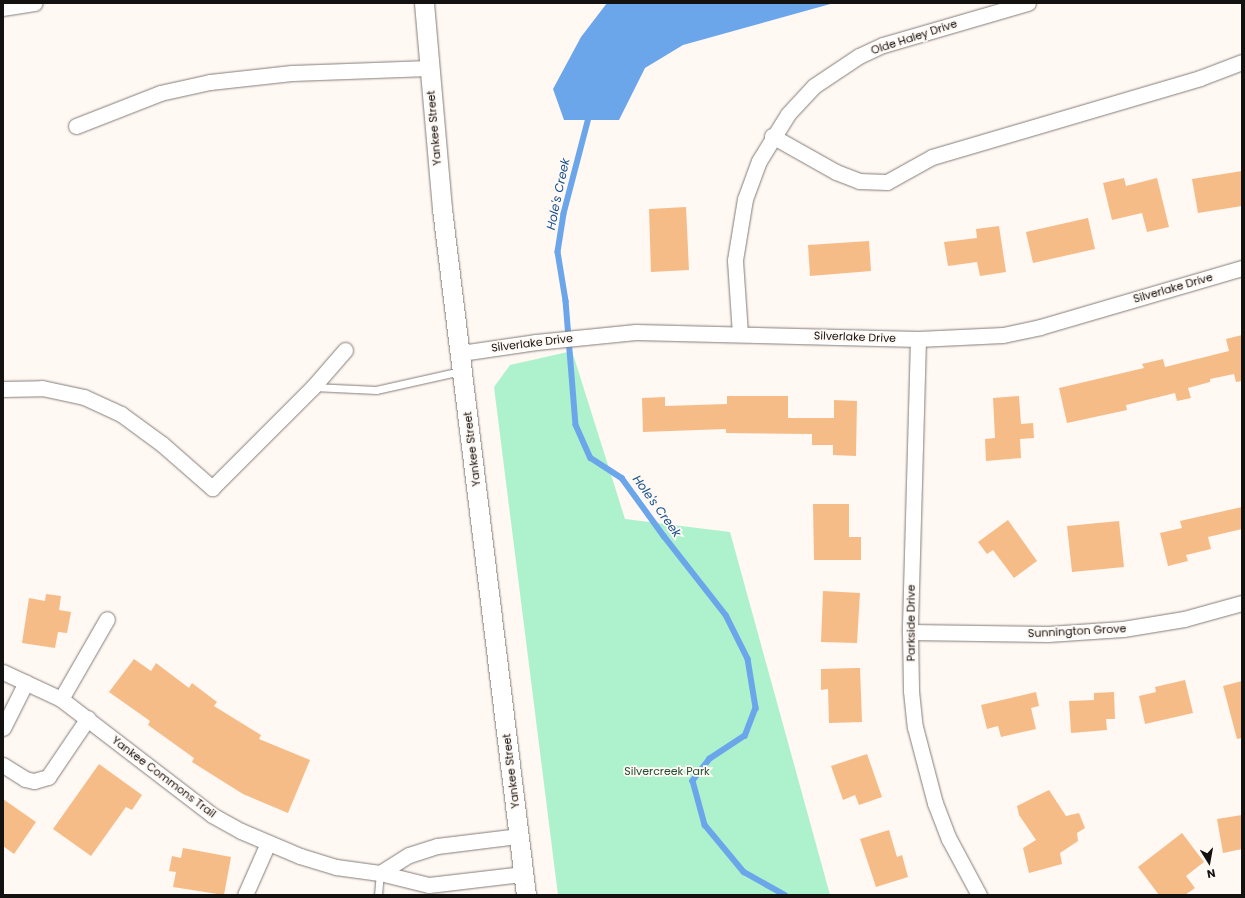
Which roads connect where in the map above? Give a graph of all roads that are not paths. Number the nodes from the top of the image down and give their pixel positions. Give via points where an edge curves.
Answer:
1 (35, 3) edge
2 (424, 3) edge
3 (1028, 3) edge
4 (3, 8) edge
5 (1242, 62) edge
6 (429, 68) junction
7 (76, 126) dead end
8 (772, 136) junction
9 (1242, 268) edge
10 (740, 334) junction
11 (918, 339) junction
12 (345, 350) dead end
13 (462, 362) junction
14 (313, 387) junction
15 (3, 389) edge
16 (1242, 603) edge
17 (107, 619) dead end
18 (910, 632) junction
19 (3, 672) edge
20 (26, 682) junction
21 (61, 699) junction
22 (88, 718) junction
23 (3, 728) edge
24 (3, 766) edge
25 (519, 836) junction
26 (268, 843) junction
27 (380, 873) junction
28 (523, 874) junction
29 (245, 895) edge
30 (378, 895) edge
31 (526, 895) edge
32 (979, 895) edge

1 - 4 street
2 - 6 street, Yankee Street
3 - 8 street, Olde Haley Drive via 883,45 859,56 814,86
5 - 8 street via 1200,78 932,157 887,182 859,181 836,172
6 - 7 street via 292,73 210,82 125,104
6 - 13 street, Yankee Street via 442,209
8 - 10 street, Olde Haley Drive via 752,180 738,229 735,268
9 - 11 street, Silverlake Drive via 1040,327 972,338
10 - 11 street, Silverlake Drive
10 - 13 street, Silverlake Drive via 636,332 544,341
11 - 18 street, Parkside Drive
12 - 14 street
13 - 14 lane via 376,390
13 - 25 street, Yankee Street
14 - 15 street via 212,488 162,444 121,414 84,397 42,388
16 - 18 street, Sunnington Grove via 1184,618 1123,629 1048,634
17 - 21 street
18 - 32 street, Parkside Drive via 911,691 925,766 949,839
19 - 20 street, Yankee Commons Trail
20 - 21 street, Yankee Commons Trail
20 - 23 street
21 - 22 street, Yankee Commons Trail
22 - 24 street via 48,777 34,781 25,779
22 - 26 street, Yankee Commons Trail via 212,815
25 - 27 street via 437,846 409,855
25 - 28 street, Yankee Street
26 - 27 street, Yankee Commons Trail via 336,867
26 - 29 street
27 - 28 street, Yankee Commons Trail via 428,885
27 - 30 lane
28 - 31 street, Yankee Street

